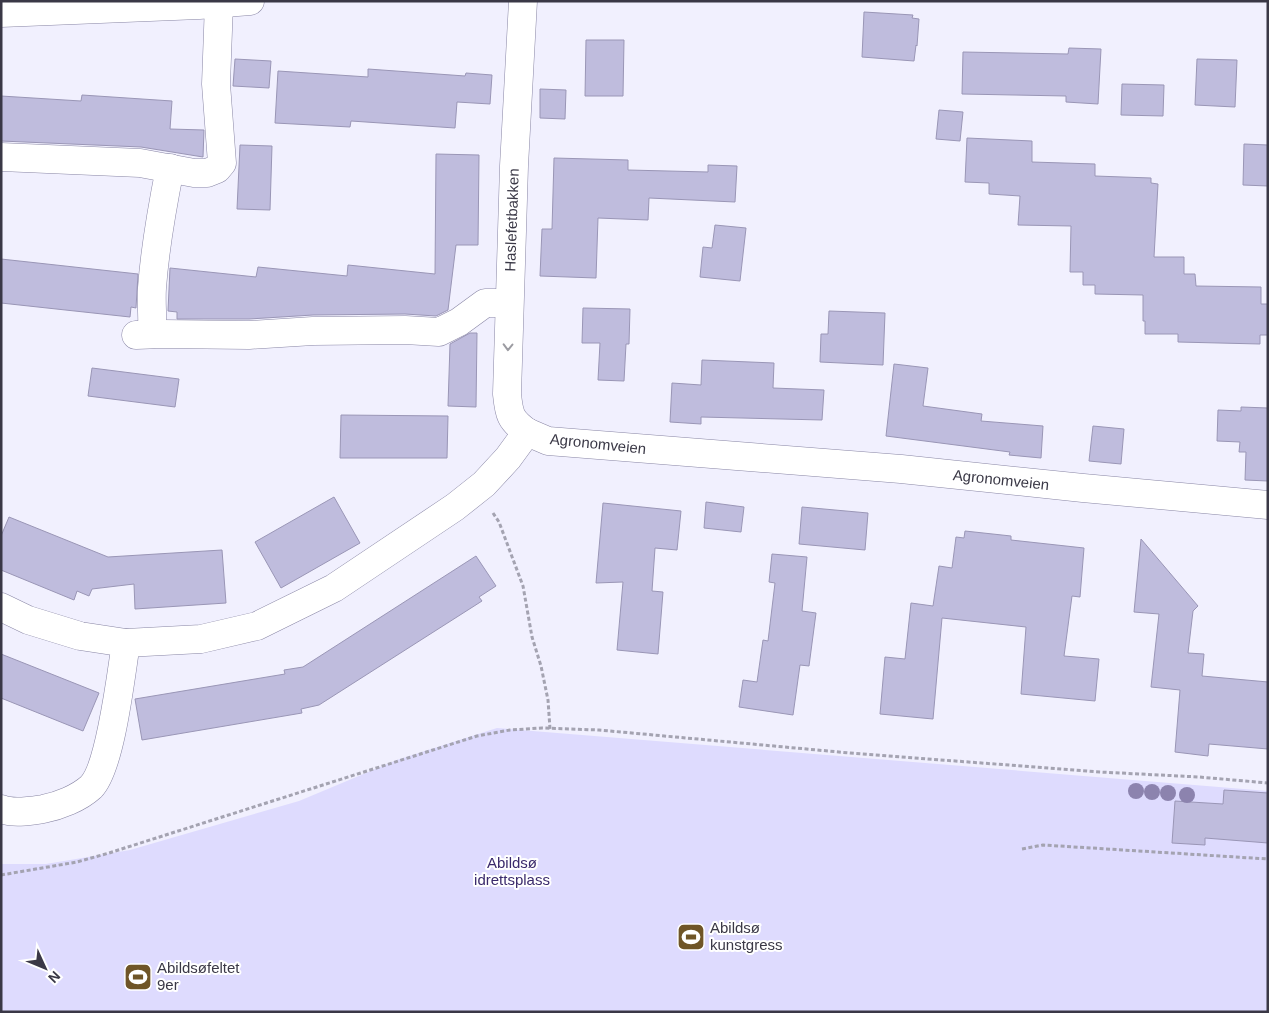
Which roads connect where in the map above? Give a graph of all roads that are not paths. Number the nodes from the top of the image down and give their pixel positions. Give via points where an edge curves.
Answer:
1 (250, 1) edge
2 (523, 1) edge
3 (219, 3) junction
4 (1, 13) edge
5 (1, 156) edge
6 (170, 168) junction
7 (509, 303) junction
8 (527, 432) junction
9 (1268, 504) edge
10 (1, 608) edge
11 (126, 643) junction
12 (1, 808) edge

1 - 3 street
2 - 7 street, Haslefetbakken
3 - 4 street
3 - 6 street via 216,84 222,163 206,173
5 - 6 street via 140,163
6 - 7 street via 155,260 154,312 144,335 439,332 485,303
7 -> 8 street, Haslefetbakken via 508,404 510,415
8 - 9 street, Agronomveien via 548,440
8 - 11 street via 484,484 334,588 257,626 201,639
10 - 11 street via 80,636
11 - 12 street via 112,726 100,772 92,786 50,808 27,811

